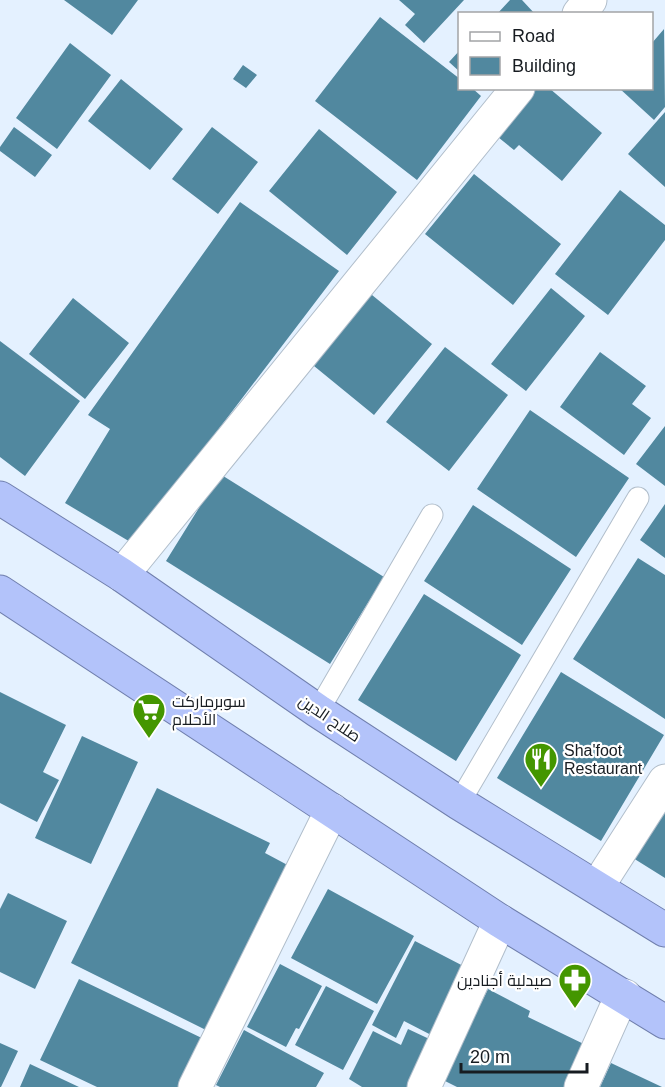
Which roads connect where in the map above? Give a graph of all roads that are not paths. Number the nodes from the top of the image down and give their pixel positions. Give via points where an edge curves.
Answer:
1 (590, 0) edge
2 (581, 12) edge
3 (516, 90) edge
4 (0, 498) edge
5 (638, 498) dead end
6 (432, 515) dead end
7 (122, 575) junction
8 (0, 591) edge
9 (318, 711) junction
10 (665, 781) edge
11 (459, 803) junction
12 (332, 810) junction
13 (597, 887) junction
14 (500, 921) junction
15 (665, 930) edge
16 (625, 996) junction
17 (665, 1022) edge
18 (195, 1087) edge
19 (424, 1087) edge
20 (581, 1087) edge

1 - 2 street
3 - 7 street
4 - 7 highway, صلاح الدين
5 - 11 lane
6 - 9 lane
7 - 9 highway, صلاح الدين
8 - 12 highway
9 - 11 highway, صلاح الدين
10 - 13 street
11 - 13 highway, صلاح الدين
12 - 14 highway
12 - 18 street
13 - 15 highway, صلاح الدين
14 - 16 highway
14 - 19 street
16 - 17 highway
16 - 20 street via 622,995

